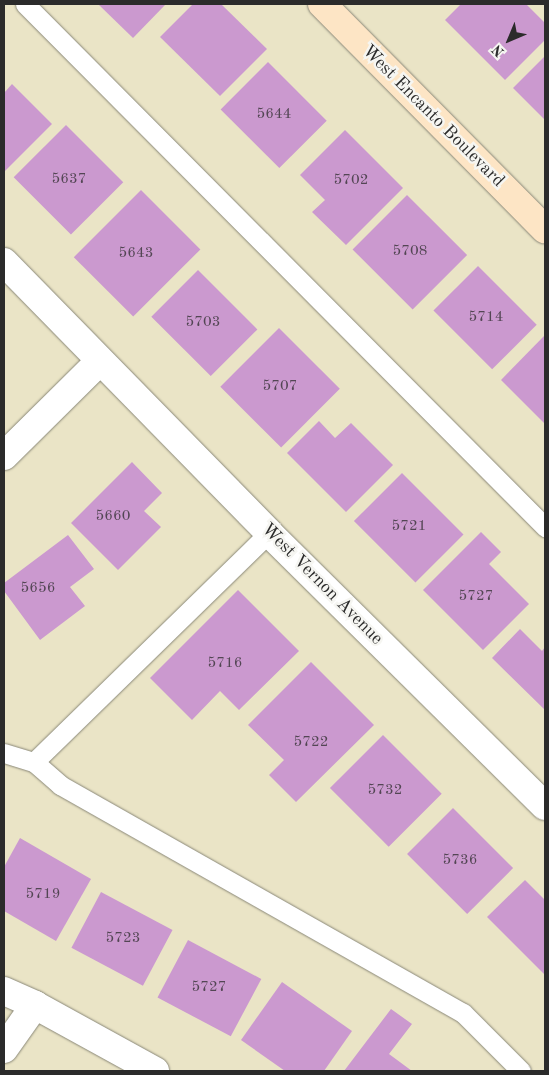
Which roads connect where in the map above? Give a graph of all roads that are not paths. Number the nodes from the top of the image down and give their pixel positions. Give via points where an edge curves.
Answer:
1 (25, 4) edge
2 (322, 4) edge
3 (545, 229) edge
4 (4, 262) edge
5 (100, 361) junction
6 (4, 456) edge
7 (545, 527) edge
8 (269, 533) junction
9 (4, 753) edge
10 (34, 762) junction
11 (545, 806) edge
12 (4, 991) edge
13 (35, 1005) junction
14 (4, 1049) edge
15 (155, 1071) edge
16 (521, 1071) edge

1 - 7 lane
2 - 3 street, West Encanto Boulevard
4 - 5 street, West Vernon Avenue
5 - 6 street
5 - 8 street, West Vernon Avenue
8 - 10 lane
8 - 11 street, West Vernon Avenue
9 - 10 lane
10 - 16 lane via 60,785 462,1014
12 - 13 street
13 - 14 street
13 - 15 street

